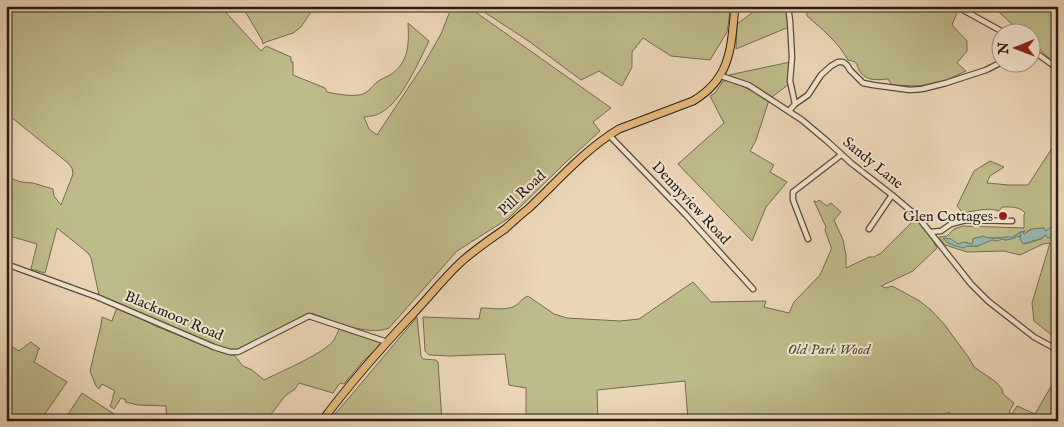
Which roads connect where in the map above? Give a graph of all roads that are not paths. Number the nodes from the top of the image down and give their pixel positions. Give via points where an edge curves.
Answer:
1 (735, 6) edge
2 (788, 6) edge
3 (956, 6) edge
4 (992, 26) edge
5 (1042, 57) edge
6 (1058, 66) edge
7 (992, 67) edge
8 (721, 76) junction
9 (794, 104) junction
10 (789, 111) junction
11 (609, 135) junction
12 (841, 155) junction
13 (892, 195) junction
14 (1012, 221) dead end
15 (869, 229) dead end
16 (930, 232) junction
17 (808, 239) dead end
18 (6, 264) edge
19 (753, 290) dead end
20 (387, 342) junction
21 (1058, 350) edge
22 (322, 421) edge

1 - 8 main road, Pill Road via 729,56
2 - 9 street via 790,81
3 - 4 street
5 - 6 street
7 - 9 street via 946,83 910,90 864,83 843,62 838,62 821,75 808,95
8 - 10 street, Sandy Lane via 748,85
8 - 11 main road, Pill Road via 708,91 693,101
9 - 10 street
10 - 12 street, Sandy Lane
11 - 19 street, Dennyview Road
11 - 20 main road, Pill Road via 507,227 457,265
12 - 13 street, Sandy Lane
12 - 17 street via 793,192
13 - 15 street
13 - 16 street, Sandy Lane
14 - 16 street via 966,220 941,231
16 - 21 street, Sandy Lane via 988,301 1034,337
18 - 20 street, Blackmoor Road via 97,297 230,352 238,352 309,316
20 - 22 main road, Pill Road

